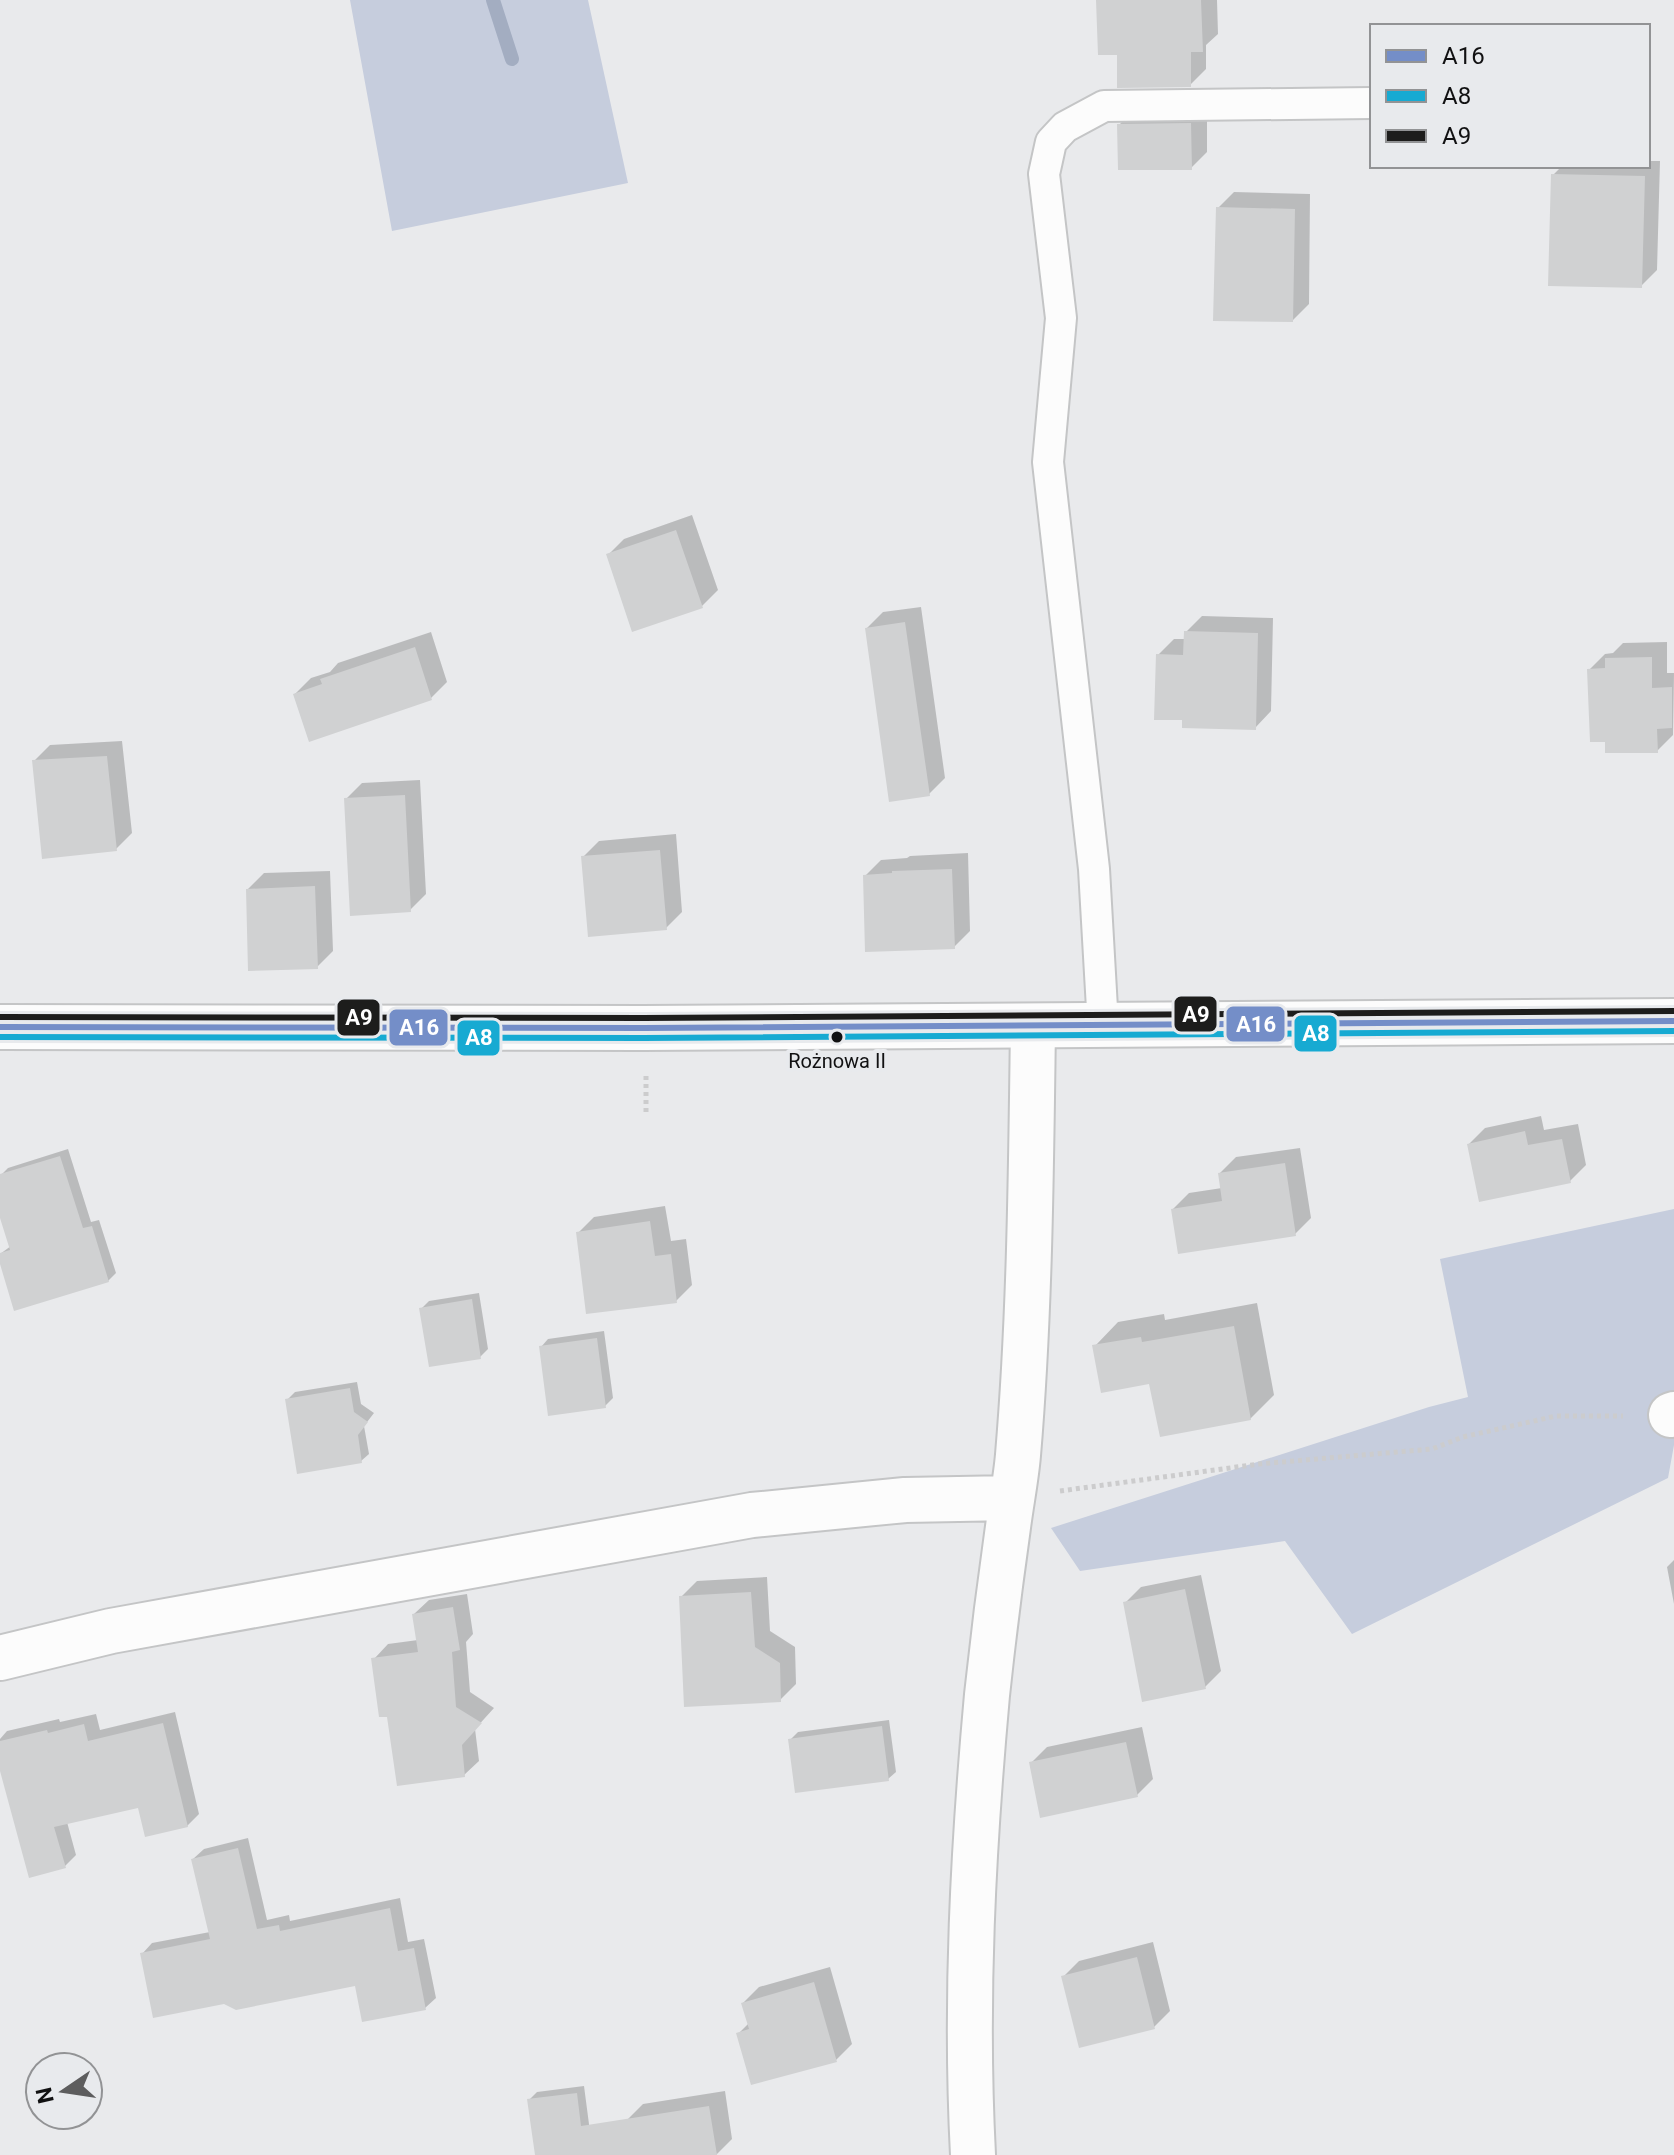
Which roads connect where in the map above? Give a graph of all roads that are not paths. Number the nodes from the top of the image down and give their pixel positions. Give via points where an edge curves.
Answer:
1 (1370, 103) edge
2 (1674, 1021) edge
3 (1033, 1026) junction
4 (1103, 1026) junction
5 (0, 1027) edge
6 (1012, 1498) junction
7 (0, 1658) edge
8 (973, 2155) edge

1 - 4 lane via 1104,106 1065,127 1051,142 1044,174 1061,318 1048,462 1094,869
2 - 4 street
3 - 4 street
3 - 5 street
3 - 6 street via 1029,1264
6 - 7 street via 905,1500 752,1515 127,1628
6 - 8 street via 975,1840 969,1956

